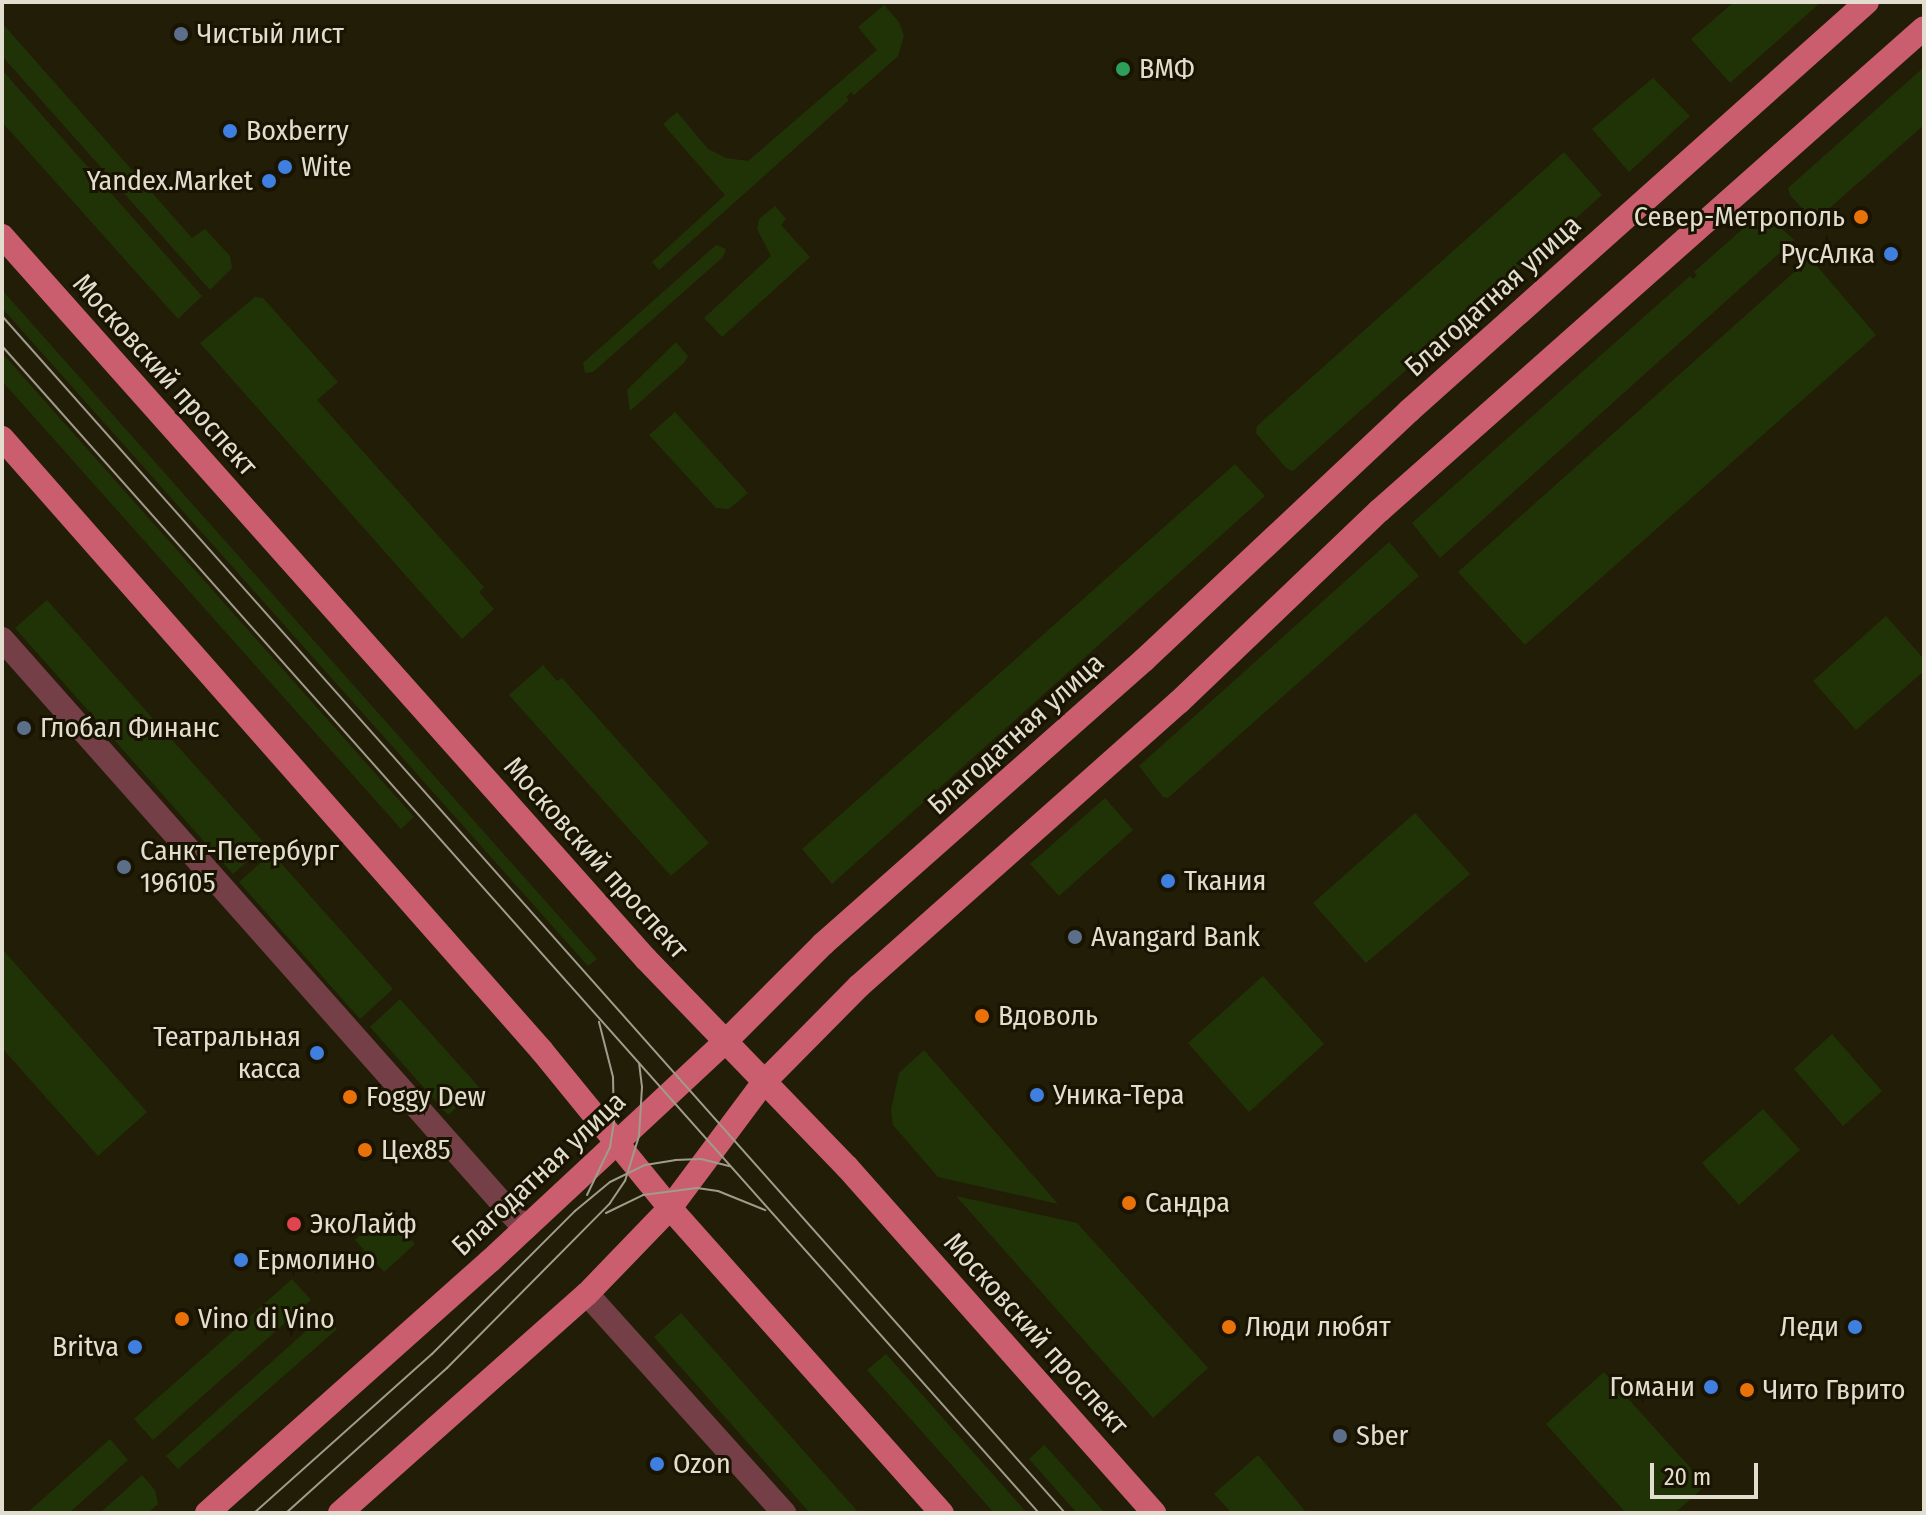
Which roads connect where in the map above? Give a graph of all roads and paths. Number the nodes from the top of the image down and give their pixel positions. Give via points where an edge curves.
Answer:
1 (1867, 2) edge
2 (1924, 28) edge
3 (2, 236) edge
4 (2, 438) edge
5 (2, 639) edge
6 (724, 1043) junction
7 (764, 1082) junction
8 (616, 1143) junction
9 (670, 1208) junction
10 (525, 1229) junction
11 (587, 1294) junction
12 (207, 1513) edge
13 (340, 1513) edge
14 (784, 1513) edge
15 (942, 1513) edge
16 (1154, 1513) edge

1 - 6 main road, Благодатная улица via 1398,421 1144,660 823,944
2 - 7 main road via 1330,556 1179,702 859,986
3 - 6 main road, Московский проспект
4 - 8 main road via 532,1039
5 - 10 street
6 - 7 main road, Московский проспект
6 - 8 main road, Благодатная улица
7 - 9 main road
7 - 16 main road, Московский проспект via 847,1167
8 - 9 main road
8 - 10 main road, Благодатная улица
9 - 11 main road
9 - 15 main road
10 - 12 main road, Благодатная улица
11 - 13 main road
11 - 14 street

